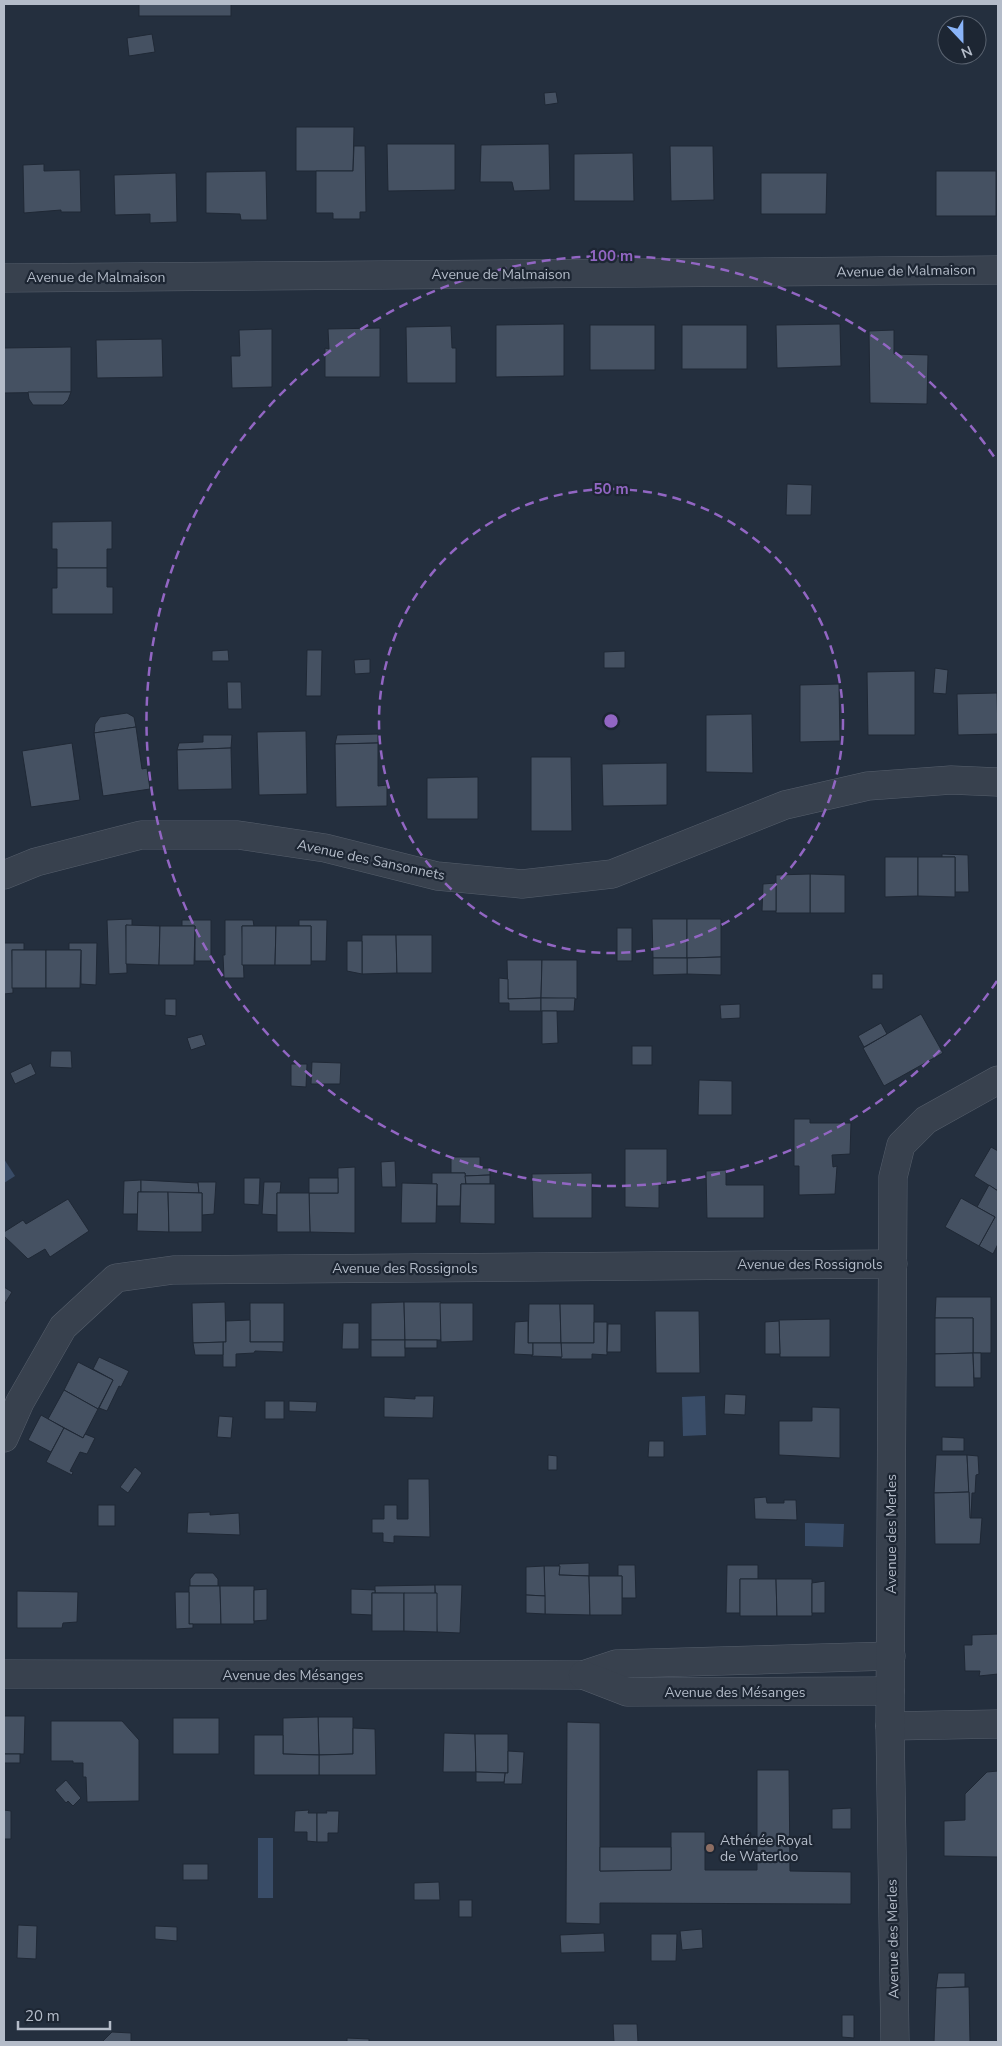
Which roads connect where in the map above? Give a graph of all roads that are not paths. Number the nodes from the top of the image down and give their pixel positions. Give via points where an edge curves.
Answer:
1 (998, 270) edge
2 (4, 278) edge
3 (998, 782) edge
4 (4, 875) edge
5 (998, 1080) edge
6 (893, 1264) junction
7 (4, 1438) edge
8 (891, 1656) junction
9 (4, 1674) edge
10 (583, 1675) junction
11 (890, 1691) junction
12 (998, 1724) edge
13 (890, 1726) junction
14 (895, 2042) edge

1 - 2 street, Avenue de Malmaison
3 - 4 street, Avenue des Sansonnets via 951,780 868,786 785,805 612,874 522,884 436,876 325,848 238,834 140,835 36,862
5 - 6 street, Avenue des Merles via 926,1120 902,1145 893,1177
6 - 7 street, Avenue des Rossignols via 173,1270 116,1278 63,1327 20,1402
6 - 8 street, Avenue des Merles
8 - 10 street, Avenue des Mésanges via 616,1664
8 - 11 street, Avenue des Merles
9 - 10 street, Avenue des Mésanges
10 - 11 street, Avenue des Mésanges via 627,1692
11 - 13 street, Avenue des Merles
12 - 13 street
13 - 14 street, Avenue des Merles

